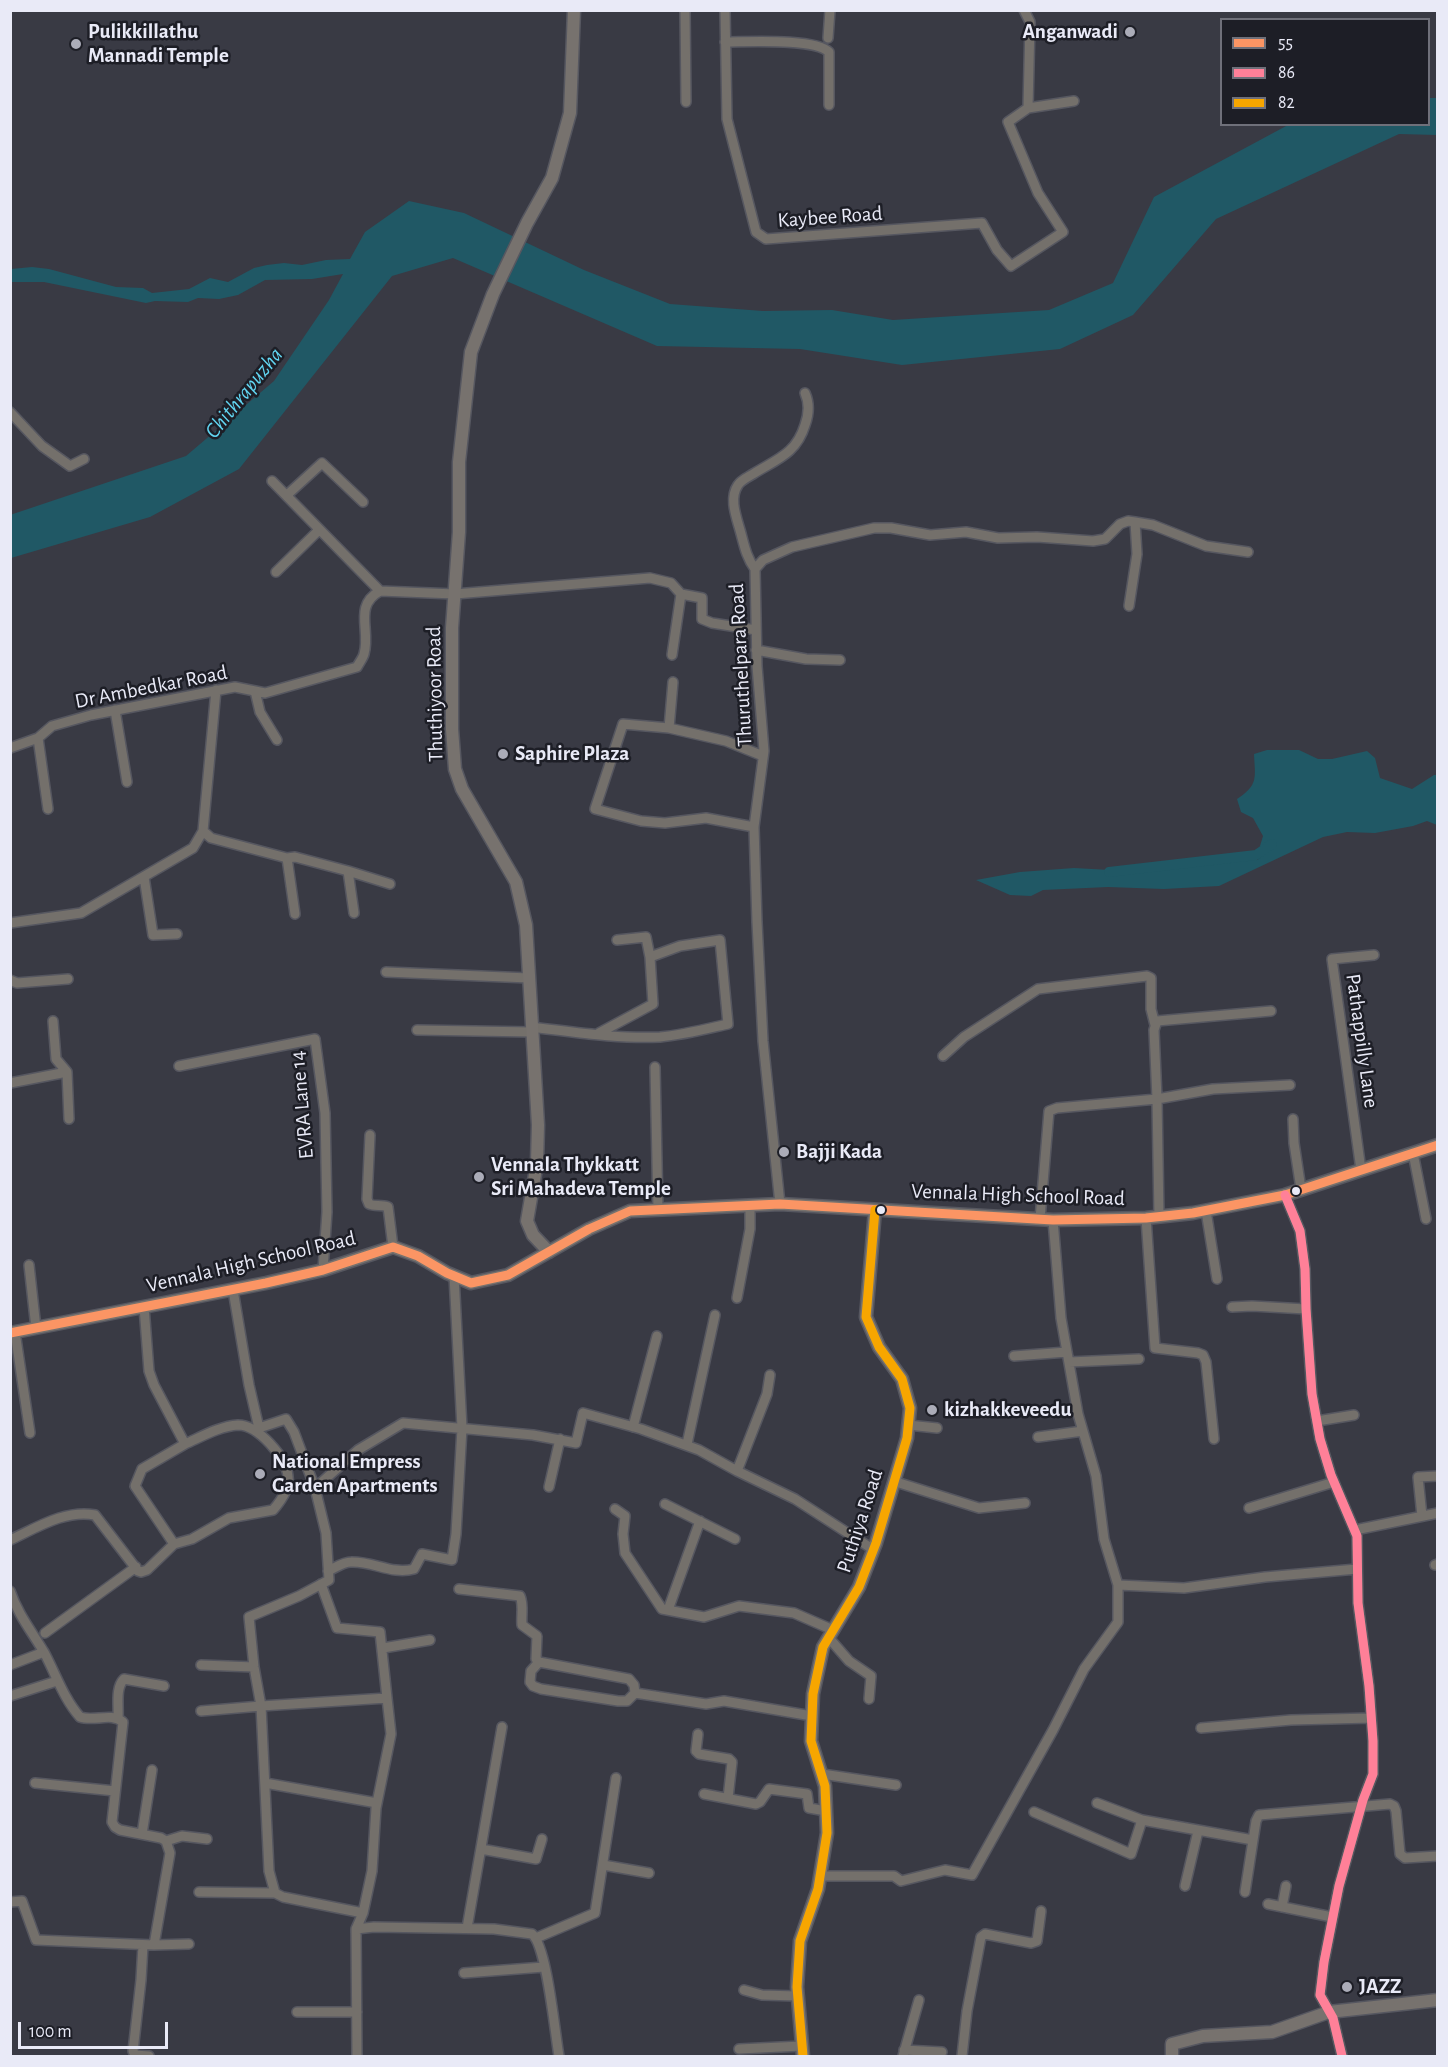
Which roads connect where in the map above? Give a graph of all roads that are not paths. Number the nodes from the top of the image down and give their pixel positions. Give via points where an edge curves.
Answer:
1 (574, 10) edge
2 (685, 10) edge
3 (724, 10) edge
4 (830, 10) edge
5 (1024, 10) edge
6 (828, 38) dead end
7 (725, 42) junction
8 (1074, 101) dead end
9 (686, 102) dead end
10 (829, 105) dead end
11 (1028, 108) junction
12 (805, 393) dead end
13 (10, 412) edge
14 (84, 459) dead end
15 (272, 481) dead end
16 (287, 495) junction
17 (363, 502) dead end
18 (1135, 522) junction
19 (319, 530) junction
20 (1248, 552) dead end
21 (755, 569) junction
22 (276, 572) dead end
23 (380, 591) junction
24 (454, 594) junction
25 (681, 594) junction
26 (1129, 606) dead end
27 (756, 630) junction
28 (756, 651) junction
29 (672, 655) dead end
30 (840, 660) dead end
31 (674, 682) dead end
32 (216, 690) junction
33 (255, 691) junction
34 (115, 710) junction
35 (669, 728) junction
36 (38, 738) junction
37 (277, 740) dead end
38 (10, 748) edge
39 (763, 756) junction
40 (127, 782) dead end
41 (48, 809) dead end
42 (754, 826) junction
43 (203, 831) junction
44 (287, 858) junction
45 (348, 871) junction
46 (144, 877) junction
47 (390, 884) dead end
48 (354, 913) dead end
49 (295, 914) dead end
50 (10, 923) edge
51 (177, 934) dead end
52 (617, 940) dead end
53 (1374, 955) dead end
54 (650, 957) junction
55 (386, 972) dead end
56 (529, 978) junction
57 (68, 979) dead end
58 (10, 980) edge
59 (1271, 1011) dead end
60 (630, 1017) junction
61 (53, 1021) dead end
62 (1155, 1025) junction
63 (532, 1029) junction
64 (417, 1030) dead end
65 (597, 1034) junction
66 (634, 1036) junction
67 (943, 1056) dead end
68 (179, 1066) dead end
69 (655, 1066) dead end
70 (67, 1072) junction
71 (10, 1083) edge
72 (1290, 1085) dead end
73 (1157, 1099) junction
74 (69, 1119) dead end
75 (1293, 1119) dead end
76 (370, 1136) dead end
77 (1437, 1145) edge
78 (1413, 1153) junction
79 (1361, 1170) junction
80 (1302, 1189) junction
81 (1285, 1195) junction
82 (780, 1204) junction
83 (750, 1206) junction
84 (658, 1210) junction
85 (875, 1210) junction
86 (1206, 1211) junction
87 (1159, 1217) junction
88 (1146, 1218) junction
89 (1040, 1219) junction
90 (1426, 1219) dead end
91 (1053, 1220) junction
92 (393, 1247) junction
93 (549, 1252) junction
94 (29, 1265) dead end
95 (323, 1270) junction
96 (454, 1276) junction
97 (1217, 1279) dead end
98 (232, 1290) junction
99 (736, 1298) dead end
100 (144, 1307) junction
101 (1232, 1307) dead end
102 (1306, 1309) junction
103 (715, 1315) dead end
104 (36, 1328) junction
105 (13, 1332) edge
106 (657, 1336) dead end
107 (1067, 1352) junction
108 (1014, 1356) dead end
109 (1139, 1359) dead end
110 (1069, 1362) junction
111 (770, 1375) dead end
112 (1354, 1415) dead end
113 (1317, 1421) junction
114 (908, 1425) junction
115 (633, 1427) junction
116 (462, 1428) junction
117 (937, 1428) dead end
118 (1083, 1431) junction
119 (30, 1433) dead end
120 (1038, 1437) dead end
121 (560, 1439) junction
122 (1214, 1439) dead end
123 (185, 1444) junction
124 (687, 1444) junction
125 (737, 1471) junction
126 (1437, 1476) edge
127 (893, 1481) junction
128 (1334, 1482) junction
129 (549, 1486) dead end
130 (315, 1488) junction
131 (1025, 1503) dead end
132 (666, 1504) dead end
133 (1249, 1508) dead end
134 (615, 1509) dead end
135 (1437, 1513) edge
136 (1422, 1516) junction
137 (700, 1521) junction
138 (1354, 1530) junction
139 (10, 1539) edge
140 (735, 1539) dead end
141 (174, 1544) junction
142 (873, 1550) junction
143 (136, 1567) junction
144 (1357, 1569) junction
145 (328, 1571) junction
146 (321, 1584) junction
147 (1118, 1585) junction
148 (459, 1589) dead end
149 (10, 1592) edge
150 (668, 1610) junction
151 (45, 1633) dead end
152 (831, 1634) junction
153 (430, 1640) dead end
154 (383, 1648) junction
155 (44, 1652) junction
156 (539, 1662) junction
157 (10, 1665) edge
158 (201, 1665) dead end
159 (254, 1667) junction
160 (57, 1681) junction
161 (164, 1686) dead end
162 (635, 1693) junction
163 (10, 1696) edge
164 (387, 1698) junction
165 (869, 1699) dead end
166 (261, 1706) junction
167 (201, 1711) dead end
168 (812, 1716) junction
169 (118, 1718) junction
170 (1371, 1718) junction
171 (502, 1727) dead end
172 (1201, 1728) dead end
173 (698, 1734) dead end
174 (152, 1770) dead end
175 (822, 1774) junction
176 (616, 1778) dead end
177 (34, 1783) dead end
178 (265, 1783) junction
179 (897, 1785) dead end
180 (115, 1791) junction
181 (704, 1794) dead end
182 (729, 1798) junction
183 (377, 1803) junction
184 (1097, 1803) dead end
185 (1362, 1807) junction
186 (826, 1811) junction
187 (1034, 1812) dead end
188 (1142, 1820) junction
189 (1198, 1831) junction
190 (142, 1834) junction
191 (207, 1839) dead end
192 (542, 1839) dead end
193 (1253, 1840) junction
194 (166, 1841) junction
195 (481, 1849) junction
196 (1437, 1856) edge
197 (603, 1865) junction
198 (649, 1873) dead end
199 (820, 1876) junction
200 (1185, 1886) dead end
201 (1286, 1886) dead end
202 (199, 1892) dead end
203 (1245, 1892) dead end
204 (274, 1893) junction
205 (10, 1902) edge
206 (1268, 1904) dead end
207 (1282, 1907) junction
208 (1041, 1911) dead end
209 (363, 1914) junction
210 (1332, 1917) junction
211 (467, 1928) junction
212 (356, 1929) junction
213 (536, 1938) junction
214 (189, 1944) dead end
215 (143, 1945) junction
216 (154, 1945) junction
217 (544, 1967) junction
218 (464, 1973) dead end
219 (744, 1990) dead end
220 (797, 1996) junction
221 (919, 2000) dead end
222 (1437, 2000) edge
223 (297, 2012) dead end
224 (357, 2012) junction
225 (1329, 2012) junction
226 (739, 2049) dead end
227 (802, 2051) edge
228 (942, 2052) dead end
229 (904, 2053) edge
230 (132, 2056) edge
231 (150, 2056) edge
232 (357, 2056) edge
233 (559, 2056) edge
234 (962, 2056) edge
235 (1172, 2056) edge
236 (1342, 2056) edge

1 - 24 main road, Thuthiyoor Road via 570,113 552,178 493,294 471,352 459,462
2 - 9 street
3 - 7 street, Kaybee Road
4 - 6 street
5 - 11 street via 1029,22
7 - 10 street via 791,42 824,47 829,52
7 - 11 street, Kaybee Road via 727,119 756,232 766,239 982,223 1011,266 1063,232 1038,193 1008,122
8 - 11 street
12 - 21 street via 809,402 801,439 789,452 745,478 734,494 734,510 748,559
13 - 14 street via 42,446 70,466
15 - 16 street
16 - 17 street via 322,463
16 - 19 street
18 - 20 street via 1214,548
18 - 21 street, Thuruthelpara Road via 1120,524 1105,539 1093,541 998,538 966,532 930,536 873,528 792,547 763,560
18 - 26 street via 1137,554
19 - 22 street
19 - 23 street
21 - 27 street, Thuruthelpara Road
23 - 24 street
23 - 33 street, Dr Ambedkar Road via 365,605 365,653 357,667 265,693
24 - 25 street via 650,578 671,583
24 - 56 main road, Thuthiyoor Road via 455,769 462,789 516,882 526,925
25 - 27 street via 702,598 702,619
25 - 29 street
27 - 28 street, Thuruthelpara Road
28 - 30 street
28 - 39 street, Thuruthelpara Road
31 - 35 street
32 - 33 street, Dr Ambedkar Road via 235,687
32 - 34 street, Dr Ambedkar Road
32 - 43 street
33 - 37 street via 260,712
34 - 36 street, Dr Ambedkar Road via 52,726
34 - 40 street
35 - 39 street via 726,741
35 - 42 street via 623,724 594,808 641,821 665,823 706,818
36 - 38 street, Dr Ambedkar Road
36 - 41 street
39 - 42 street, Thuruthelpara Road
42 - 82 street, Thuruthelpara Road via 763,1041
43 - 44 street via 211,838
43 - 46 street via 193,848
44 - 45 street
44 - 49 street
45 - 47 street
45 - 48 street
46 - 50 street via 81,913
46 - 51 street via 153,935
52 - 54 street via 646,937
53 - 79 street, Pathappilly Lane via 1332,959
54 - 60 street via 653,1005
54 - 66 street via 680,946 720,940 728,1024 661,1037
55 - 56 street
56 - 63 main road, Thuthiyoor Road
57 - 58 street via 17,983
59 - 62 street via 1156,1021
60 - 65 street
60 - 66 street
61 - 70 street via 56,1059
62 - 67 street via 1151,978 1147,976 1038,989 964,1036
62 - 73 street
63 - 64 street
63 - 65 street
63 - 93 main road, Thuthiyoor Road via 538,1125 527,1221 533,1235
65 - 66 street
68 - 95 street, EVRA Lane 14 via 315,1040 325,1113 327,1212
69 - 84 street
70 - 71 street
70 - 74 street
72 - 73 street via 1213,1089
73 - 87 street
73 - 89 street via 1049,1111
75 - 80 street
76 - 92 street via 367,1199 373,1206 388,1207
77 - 78 main road, Vennala High School Road
78 - 79 main road, Vennala High School Road
78 - 90 street
79 - 80 main road, Vennala High School Road
80 - 81 main road, Vennala High School Road
81 - 86 main road, Vennala High School Road
81 - 102 street via 1300,1231
82 - 83 main road, Vennala High School Road
82 - 85 main road, Vennala High School Road
83 - 84 main road, Vennala High School Road
83 - 99 street via 750,1229
84 - 93 main road, Vennala High School Road via 630,1211
85 - 89 main road, Vennala High School Road
85 - 114 main road, Puthiya Road via 866,1317 879,1347 902,1379 910,1408
86 - 87 main road, Vennala High School Road
86 - 97 street
87 - 88 main road, Vennala High School Road
88 - 91 main road, Vennala High School Road
88 - 122 street via 1155,1348 1203,1355
89 - 91 main road, Vennala High School Road
91 - 107 street
92 - 95 main road, Vennala High School Road
92 - 96 main road, Vennala High School Road
93 - 96 main road, Vennala High School Road via 508,1275 471,1283
94 - 104 street
95 - 98 main road, Vennala High School Road
96 - 116 street
98 - 100 main road, Vennala High School Road
98 - 130 street via 259,1428 286,1419
100 - 104 main road, Vennala High School Road
100 - 123 street via 149,1371
101 - 102 street
102 - 113 street
103 - 124 street
104 - 105 main road, Vennala High School Road
105 - 119 street
106 - 115 street
107 - 108 street
107 - 110 street
109 - 110 street
110 - 118 street
111 - 125 street
112 - 113 street
113 - 128 street
114 - 117 street
114 - 127 main road, Puthiya Road
115 - 121 street via 583,1413 576,1443
115 - 124 street
116 - 121 street
116 - 130 street via 403,1423 358,1450
116 - 145 street via 452,1560 422,1554 411,1570 349,1562
118 - 120 street
118 - 147 street via 1096,1476 1104,1539
121 - 129 street
123 - 141 street via 142,1469 135,1486
123 - 141 street via 241,1425 272,1445 289,1478 273,1510 229,1518 192,1539
124 - 125 street
125 - 142 street via 795,1499
126 - 136 street via 1418,1477
127 - 131 street via 979,1508
127 - 142 main road, Puthiya Road
128 - 133 street
128 - 138 street
130 - 145 street via 326,1533
132 - 137 street
134 - 150 street via 625,1516 625,1553 662,1609
135 - 136 street
136 - 138 street
137 - 140 street
137 - 150 street
138 - 144 street
139 - 143 street via 64,1516 87,1513 100,1520
141 - 143 street via 147,1570 141,1572
142 - 152 main road, Puthiya Road via 859,1587
143 - 151 street
144 - 147 street via 1185,1588
144 - 170 street
145 - 146 street via 329,1580
146 - 154 street via 337,1628 380,1632
146 - 159 street via 249,1617
147 - 199 street via 1118,1622 1084,1669 972,1875 945,1870 901,1881 894,1876
148 - 156 street via 520,1596 522,1625 537,1636
149 - 155 street
150 - 152 street via 704,1617 739,1606 794,1613
152 - 165 street via 849,1661 871,1676
152 - 168 main road, Puthiya Road via 823,1647
153 - 154 street
154 - 164 street
155 - 157 street
155 - 160 street
156 - 162 street via 629,1679
156 - 162 street via 531,1671 530,1682 541,1689 618,1701 627,1701
158 - 159 street
159 - 166 street
160 - 163 street
160 - 169 street via 80,1717
161 - 169 street via 124,1679 119,1689
162 - 168 street via 706,1704 724,1701
164 - 166 street
164 - 183 street via 391,1734
166 - 167 street
166 - 178 street
168 - 175 main road, Puthiya Road via 811,1741
169 - 180 street via 123,1722 123,1730
170 - 172 street
170 - 185 street via 1373,1774
171 - 195 street
173 - 182 street via 699,1754 732,1762
174 - 190 street
175 - 179 street
175 - 186 main road, Puthiya Road
176 - 197 street
177 - 180 street
178 - 183 street
178 - 204 street via 268,1871
180 - 190 street via 115,1827
181 - 182 street
182 - 186 street via 756,1804 768,1789 778,1790 807,1794 809,1808
183 - 209 street via 372,1871
184 - 188 street
185 - 193 street via 1259,1815
185 - 196 street via 1395,1806 1400,1854 1405,1858
185 - 210 street
186 - 199 main road, Puthiya Road via 827,1833
187 - 188 street via 1131,1854
188 - 189 street
189 - 193 street
189 - 200 street
190 - 194 street
191 - 194 street via 182,1836
192 - 195 street via 536,1859
193 - 203 street
194 - 216 street via 170,1853
195 - 211 street
197 - 198 street
197 - 213 street via 595,1912
199 - 220 main road, Puthiya Road via 800,1941
201 - 207 street
202 - 204 street
204 - 209 street
205 - 215 street via 22,1901 36,1940
206 - 207 street
207 - 210 street
208 - 234 street via 1037,1941 985,1934 981,1937
209 - 212 street
210 - 225 street via 1320,1995
211 - 212 street
211 - 213 street via 512,1930
212 - 224 street
213 - 217 street
214 - 216 street
215 - 216 street
215 - 230 street
217 - 218 street
217 - 233 street
219 - 220 street
220 - 227 main road, Puthiya Road
221 - 229 street
222 - 225 main road
223 - 224 street
224 - 232 street
225 - 235 main road via 1272,2032 1203,2036 1172,2044
225 - 236 street
226 - 227 street
228 - 229 street
230 - 231 street

